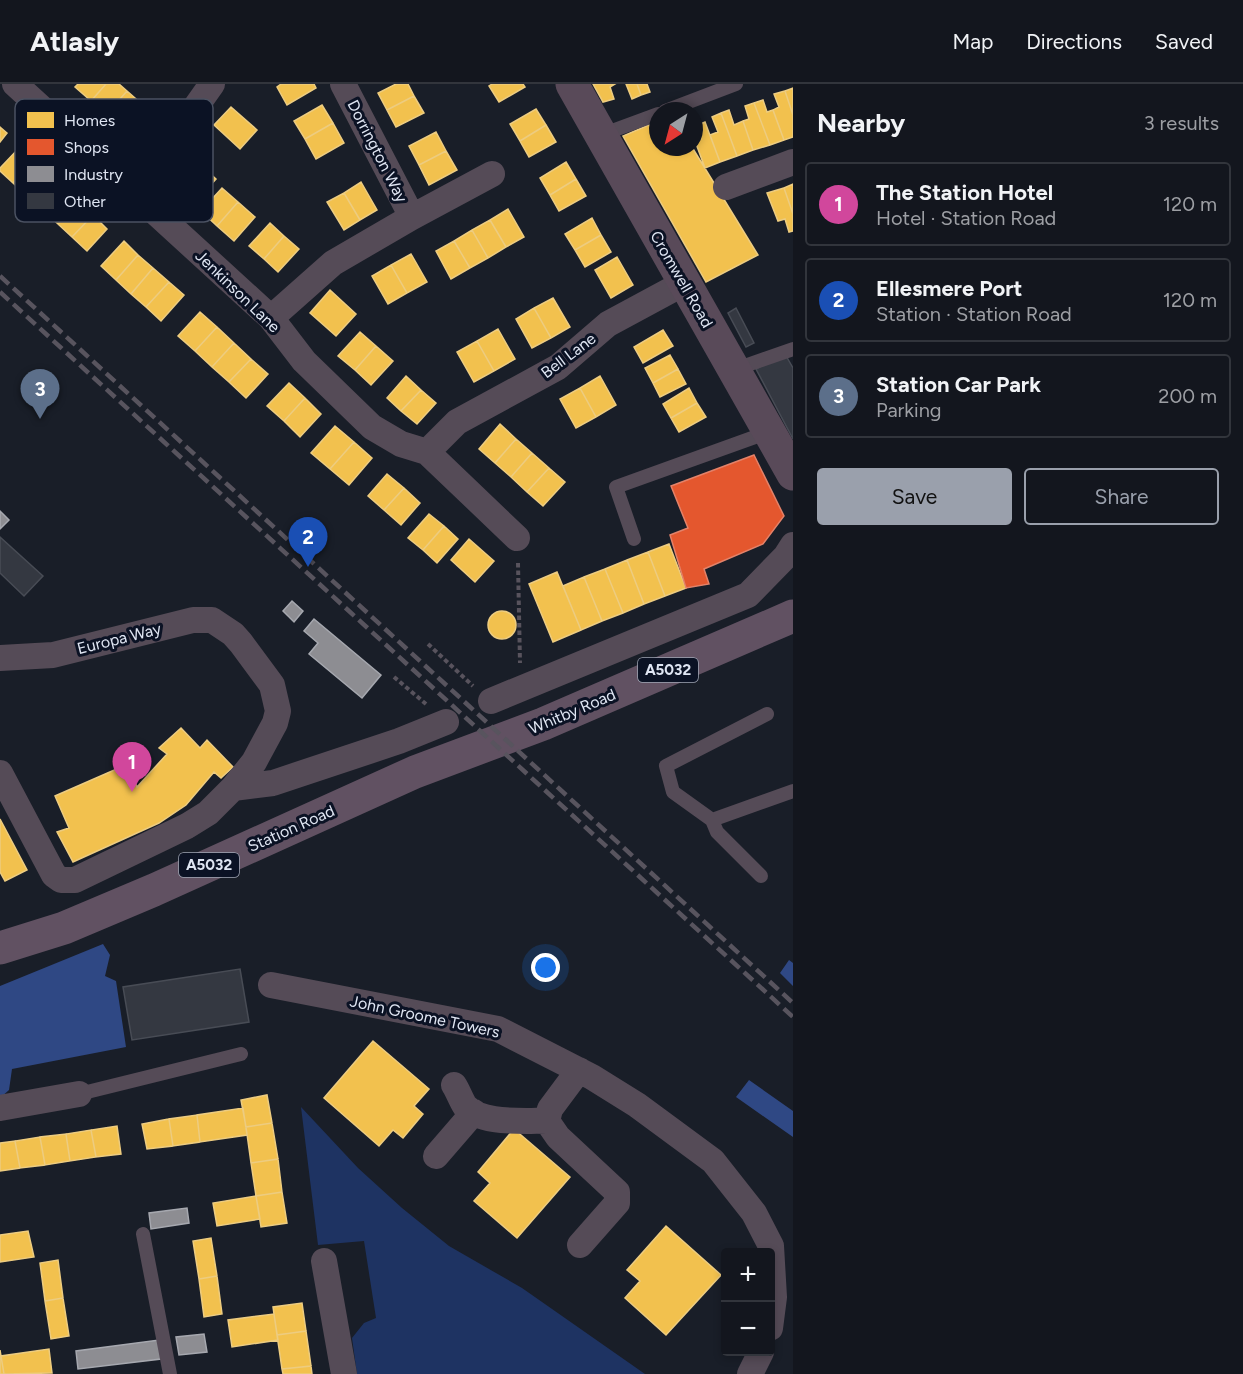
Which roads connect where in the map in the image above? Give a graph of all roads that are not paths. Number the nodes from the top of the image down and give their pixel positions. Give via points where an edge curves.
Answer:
1 (15, 84) edge
2 (212, 84) edge
3 (343, 84) edge
4 (572, 84) edge
5 (736, 84) edge
6 (32, 99) edge
7 (201, 99) edge
8 (689, 102) edge
9 (649, 117) edge
10 (601, 135) junction
11 (793, 162) edge
12 (492, 174) dead end
13 (726, 187) dead end
14 (412, 217) junction
15 (167, 222) edge
16 (684, 283) junction
17 (271, 318) junction
18 (793, 349) edge
19 (733, 370) junction
20 (427, 452) junction
21 (785, 454) edge
22 (517, 538) road end
23 (634, 539) dead end
24 (793, 545) edge
25 (793, 616) edge
26 (11, 657) edge
27 (0, 673) edge
28 (485, 696) road end
29 (767, 714) dead end
30 (440, 716) road end
31 (415, 772) joint
32 (0, 773) edge
33 (234, 788) junction
34 (793, 791) edge
35 (712, 820) junction
36 (761, 876) dead end
37 (0, 948) edge
38 (271, 985) dead end
39 (241, 1054) dead end
40 (579, 1070) junction
41 (454, 1085) dead end
42 (79, 1094) joint
43 (0, 1108) edge
44 (474, 1112) junction
45 (547, 1121) junction
46 (436, 1156) dead end
47 (143, 1234) dead end
48 (580, 1245) dead end
49 (324, 1261) dead end
50 (774, 1302) edge
51 (759, 1356) edge
52 (170, 1374) edge
53 (344, 1374) edge
54 (750, 1374) edge

1 - 6 street, Jenkinson Lane
2 - 7 street
3 - 14 street, Dorrington Way
4 - 10 street, Cromwell Road
5 - 8 lane
9 - 10 lane
10 - 16 street, Cromwell Road
11 - 13 street
12 - 14 street, Dorrington Way
14 - 17 street, Dorrington Way via 333,263
15 - 17 street, Jenkinson Lane
16 - 19 street, Cromwell Road
16 - 20 street, Bell Lane via 608,324 558,367 457,422
17 - 20 street, Jenkinson Lane via 304,361 372,427 401,444
18 - 19 lane
19 - 21 street, Cromwell Road
20 - 22 street, Jenkinson Lane
21 - 23 lane via 616,487
24 - 28 street via 747,595 524,688
25 - 31 main road, Whitby Road / A5032 via 543,724
26 - 27 street
26 - 33 street, Europa Way via 53,654 203,618 220,624 233,634 272,685 278,711 267,740
29 - 35 lane via 666,766 673,792
30 - 33 street via 399,741 273,783
31 - 37 main road, Station Road / A5032 via 154,891 64,928
32 - 33 street via 54,874 67,881 188,826
34 - 35 lane
35 - 36 lane via 717,832
38 - 40 street, John Groome Towers via 498,1029
39 - 42 lane
40 - 45 street via 550,1109
40 - 50 street, John Groome Towers via 637,1105 713,1161 754,1213 771,1246
41 - 44 street
42 - 43 street
44 - 45 street via 494,1120
44 - 46 street
45 - 48 street via 558,1137 617,1192 617,1203
47 - 52 lane
49 - 53 street
51 - 54 street

